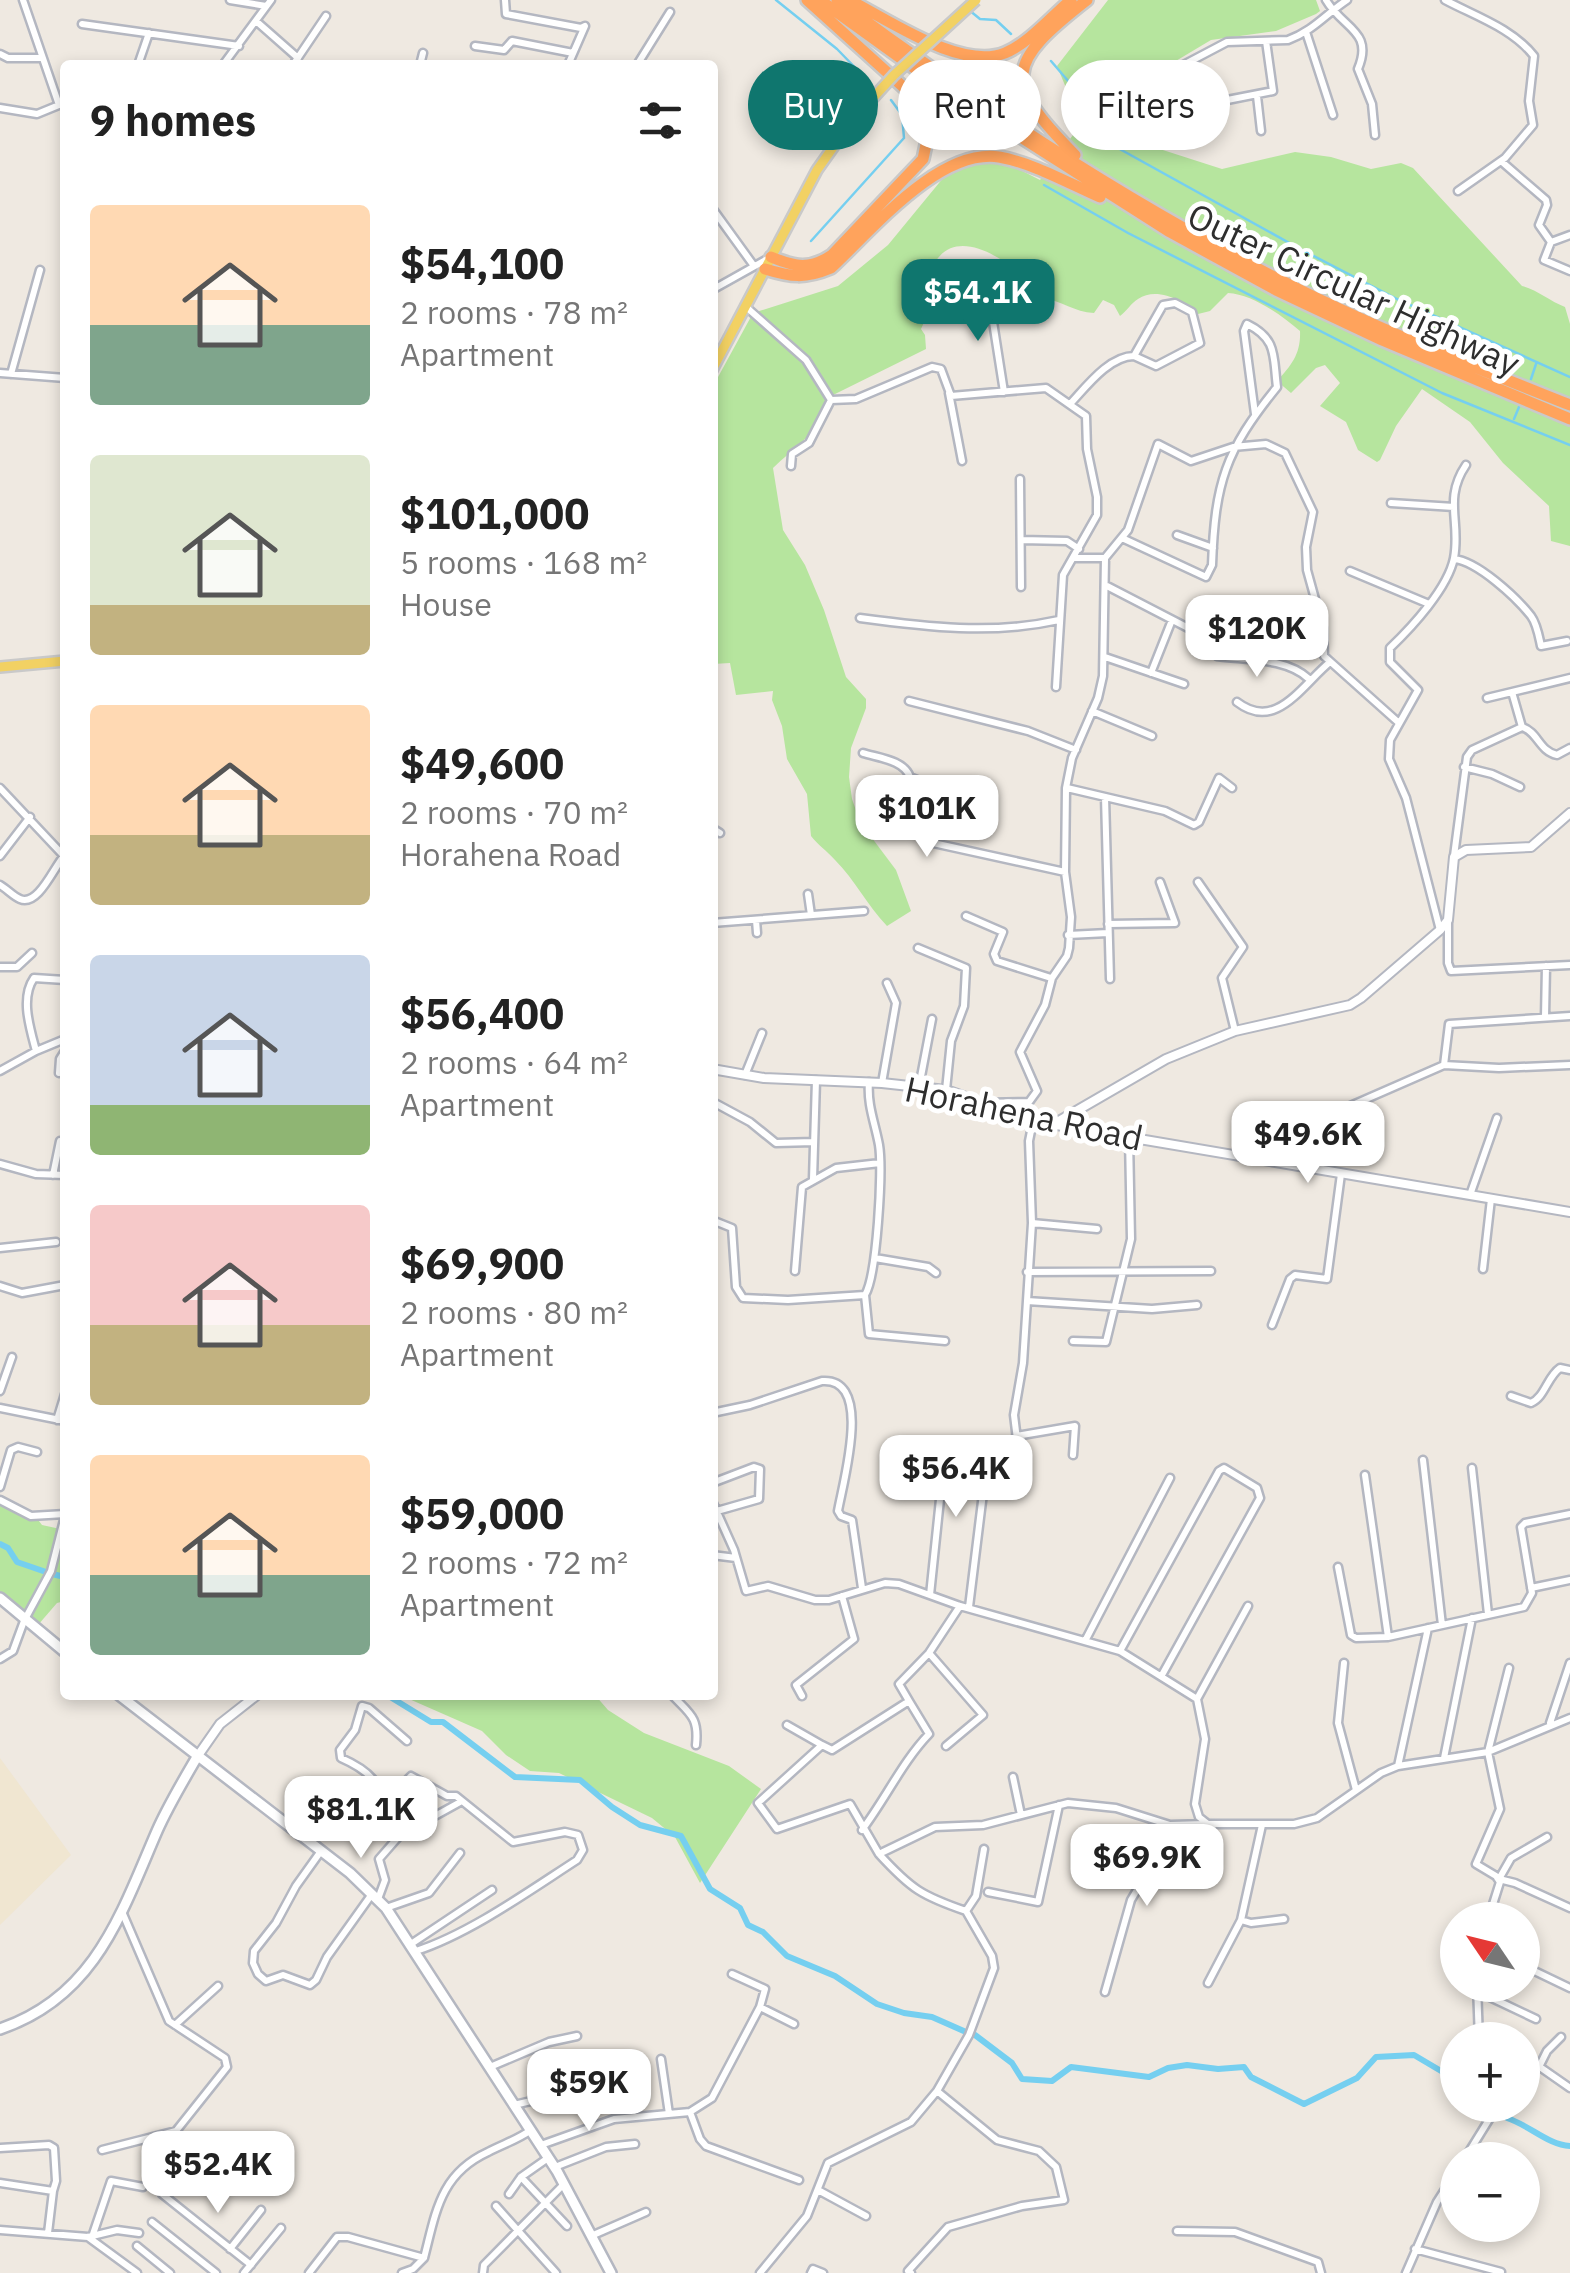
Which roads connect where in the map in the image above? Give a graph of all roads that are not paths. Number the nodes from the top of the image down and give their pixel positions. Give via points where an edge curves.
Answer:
1 (23, 0) edge
2 (230, 0) edge
3 (504, 0) edge
4 (807, 0) edge
5 (820, 0) edge
6 (837, 0) edge
7 (849, 0) edge
8 (976, 0) edge
9 (1071, 0) edge
10 (1087, 0) edge
11 (1326, 0) edge
12 (1347, 0) edge
13 (1445, 0) edge
14 (269, 3) edge
15 (1332, 10) junction
16 (670, 12) dead end
17 (326, 16) dead end
18 (256, 21) junction
19 (82, 24) dead end
20 (1306, 32) junction
21 (149, 33) junction
22 (1266, 40) junction
23 (238, 46) junction
24 (475, 46) dead end
25 (423, 53) dead end
26 (573, 53) junction
27 (0, 54) edge
28 (41, 58) junction
29 (140, 60) edge
30 (228, 60) edge
31 (295, 60) edge
32 (297, 60) edge
33 (421, 60) edge
34 (570, 60) edge
35 (639, 60) edge
36 (1194, 60) edge
37 (1258, 96) junction
38 (60, 101) edge
39 (1230, 101) edge
40 (60, 106) edge
41 (0, 108) edge
42 (1332, 115) dead end
43 (1261, 131) dead end
44 (1375, 135) dead end
45 (1501, 162) junction
46 (1092, 171) junction
47 (1458, 191) dead end
48 (718, 215) edge
49 (1145, 216) junction
50 (1570, 236) edge
51 (1551, 242) junction
52 (763, 264) junction
53 (40, 270) dead end
54 (1570, 271) edge
55 (718, 287) edge
56 (988, 290) dead end
57 (745, 306) junction
58 (1134, 356) junction
59 (718, 358) edge
60 (0, 373) edge
61 (10, 374) junction
62 (60, 378) edge
63 (1004, 392) junction
64 (949, 394) junction
65 (831, 400) junction
66 (1070, 404) junction
67 (1570, 405) edge
68 (1255, 414) junction
69 (1570, 419) edge
70 (1233, 447) junction
71 (962, 461) dead end
72 (791, 466) dead end
73 (1466, 466) dead end
74 (1020, 479) dead end
75 (1391, 503) dead end
76 (1454, 507) junction
77 (1177, 534) dead end
78 (1122, 538) junction
79 (1021, 540) junction
80 (1213, 548) junction
81 (1079, 549) junction
82 (1074, 558) junction
83 (1105, 558) junction
84 (1454, 560) junction
85 (1350, 570) dead end
86 (1107, 586) junction
87 (1021, 587) dead end
88 (1429, 604) junction
89 (860, 618) dead end
90 (1059, 620) junction
91 (1172, 620) junction
92 (1194, 630) dead end
93 (1567, 641) dead end
94 (1217, 656) dead end
95 (1105, 657) junction
96 (60, 661) edge
97 (1330, 662) junction
98 (0, 667) edge
99 (1151, 673) junction
100 (1570, 678) edge
101 (1310, 679) junction
102 (1184, 684) dead end
103 (1056, 687) dead end
104 (1512, 692) junction
105 (1487, 698) dead end
106 (909, 701) dead end
107 (1237, 702) dead end
108 (1092, 711) junction
109 (1399, 723) junction
110 (1522, 726) junction
111 (1152, 736) dead end
112 (1570, 748) edge
113 (1076, 750) junction
114 (863, 753) dead end
115 (1464, 767) junction
116 (1520, 786) dead end
117 (0, 788) edge
118 (1066, 788) junction
119 (1232, 788) dead end
120 (1105, 797) junction
121 (1570, 813) edge
122 (30, 818) junction
123 (60, 852) edge
124 (0, 856) edge
125 (1454, 857) junction
126 (60, 862) edge
127 (1065, 872) junction
128 (1160, 882) dead end
129 (1198, 882) dead end
130 (0, 885) edge
131 (808, 894) dead end
132 (864, 911) dead end
133 (810, 915) junction
134 (966, 916) dead end
135 (756, 920) junction
136 (1448, 920) junction
137 (718, 923) edge
138 (1108, 924) junction
139 (1440, 930) junction
140 (757, 933) dead end
141 (1108, 933) junction
142 (1068, 936) junction
143 (918, 948) dead end
144 (32, 952) dead end
145 (1570, 964) edge
146 (1546, 966) junction
147 (0, 967) edge
148 (1052, 978) junction
149 (1110, 979) dead end
150 (60, 980) edge
151 (887, 984) dead end
152 (1570, 1016) edge
153 (1545, 1017) junction
154 (932, 1019) dead end
155 (1235, 1031) junction
156 (762, 1033) dead end
157 (60, 1041) edge
158 (36, 1050) junction
159 (60, 1059) edge
160 (1570, 1064) edge
161 (1444, 1066) junction
162 (718, 1070) edge
163 (0, 1071) edge
164 (59, 1073) dead end
165 (745, 1075) junction
166 (816, 1080) junction
167 (868, 1082) junction
168 (882, 1083) junction
169 (918, 1087) junction
170 (946, 1090) junction
171 (980, 1103) junction
172 (718, 1105) edge
173 (1497, 1118) dead end
174 (1032, 1122) junction
175 (1052, 1125) junction
176 (1129, 1138) junction
177 (60, 1141) dead end
178 (814, 1142) junction
179 (1240, 1154) junction
180 (880, 1162) junction
181 (0, 1164) edge
182 (1341, 1174) junction
183 (54, 1175) junction
184 (60, 1175) edge
185 (813, 1179) junction
186 (1470, 1195) junction
187 (1492, 1198) junction
188 (1570, 1212) edge
189 (718, 1222) edge
190 (1032, 1223) junction
191 (1098, 1229) dead end
192 (56, 1242) dead end
193 (0, 1248) edge
194 (875, 1258) junction
195 (1483, 1269) dead end
196 (1126, 1270) junction
197 (1211, 1270) dead end
198 (795, 1271) dead end
199 (1028, 1272) junction
200 (936, 1273) dead end
201 (0, 1286) edge
202 (60, 1286) edge
203 (866, 1295) junction
204 (1026, 1301) junction
205 (1197, 1305) dead end
206 (1115, 1306) junction
207 (1272, 1325) dead end
208 (945, 1341) dead end
209 (1073, 1342) dead end
210 (12, 1358) dead end
211 (1570, 1370) edge
212 (0, 1391) edge
213 (1512, 1396) dead end
214 (0, 1408) edge
215 (718, 1412) edge
216 (60, 1420) edge
217 (1016, 1436) junction
218 (946, 1442) dead end
219 (37, 1452) dead end
220 (1072, 1455) dead end
221 (1423, 1460) dead end
222 (1472, 1468) dead end
223 (1365, 1475) dead end
224 (1170, 1478) dead end
225 (718, 1482) edge
226 (0, 1487) edge
227 (0, 1500) edge
228 (718, 1512) edge
229 (718, 1514) edge
230 (1570, 1514) edge
231 (60, 1515) edge
232 (60, 1537) edge
233 (718, 1556) edge
234 (736, 1558) junction
235 (1338, 1566) dead end
236 (1570, 1580) edge
237 (862, 1588) junction
238 (1531, 1588) junction
239 (930, 1595) junction
240 (842, 1596) junction
241 (0, 1598) edge
242 (960, 1606) junction
243 (1248, 1606) dead end
244 (969, 1608) junction
245 (1488, 1614) junction
246 (1472, 1618) junction
247 (24, 1620) junction
248 (1442, 1625) junction
249 (1428, 1628) junction
250 (1388, 1637) junction
251 (1085, 1641) junction
252 (60, 1648) edge
253 (1120, 1651) junction
254 (928, 1652) junction
255 (0, 1659) edge
256 (1344, 1663) dead end
257 (1570, 1663) edge
258 (1508, 1668) dead end
259 (1162, 1676) junction
260 (802, 1696) dead end
261 (1197, 1699) junction
262 (125, 1700) edge
263 (250, 1700) edge
264 (677, 1700) edge
265 (909, 1701) junction
266 (1570, 1718) edge
267 (787, 1724) dead end
268 (1550, 1724) junction
269 (407, 1742) dead end
270 (696, 1745) dead end
271 (822, 1746) junction
272 (946, 1746) dead end
273 (1488, 1752) junction
274 (197, 1757) junction
275 (1444, 1758) junction
276 (1398, 1766) junction
277 (1013, 1777) dead end
278 (1356, 1790) junction
279 (387, 1800) junction
280 (462, 1800) junction
281 (1059, 1805) junction
282 (1021, 1816) junction
283 (1170, 1824) junction
284 (1208, 1824) junction
285 (1262, 1825) junction
286 (862, 1830) junction
287 (399, 1831) junction
288 (1547, 1838) dead end
289 (984, 1849) dead end
290 (321, 1850) junction
291 (460, 1853) dead end
292 (879, 1854) junction
293 (1499, 1879) junction
294 (492, 1890) dead end
295 (988, 1892) dead end
296 (375, 1897) junction
297 (1493, 1902) edge
298 (386, 1908) junction
299 (1570, 1908) edge
300 (966, 1911) junction
301 (124, 1914) junction
302 (1284, 1918) dead end
303 (1241, 1920) junction
304 (414, 1948) junction
305 (732, 1974) dead end
306 (1540, 1974) edge
307 (1208, 1982) dead end
308 (218, 1986) dead end
309 (1570, 1988) edge
310 (1105, 1992) dead end
311 (1504, 2002) edge
312 (760, 2008) junction
313 (1536, 2019) dead end
314 (794, 2024) dead end
315 (176, 2025) junction
316 (0, 2029) edge
317 (577, 2036) dead end
318 (1561, 2037) dead end
319 (586, 2055) dead end
320 (661, 2059) dead end
321 (1540, 2063) edge
322 (490, 2067) junction
323 (1540, 2068) edge
324 (1570, 2088) edge
325 (936, 2091) junction
326 (514, 2105) junction
327 (690, 2112) junction
328 (670, 2114) junction
329 (531, 2130) junction
330 (635, 2144) dead end
331 (541, 2146) junction
332 (0, 2148) edge
333 (102, 2150) dead end
334 (552, 2163) junction
335 (521, 2177) junction
336 (799, 2180) dead end
337 (0, 2183) edge
338 (563, 2185) junction
339 (143, 2187) dead end
340 (818, 2190) junction
341 (53, 2191) junction
342 (162, 2194) dead end
343 (509, 2194) dead end
344 (1440, 2197) edge
345 (545, 2203) junction
346 (496, 2206) dead end
347 (261, 2210) dead end
348 (646, 2212) dead end
349 (866, 2216) dead end
350 (152, 2222) dead end
351 (567, 2226) dead end
352 (280, 2228) dead end
353 (0, 2230) edge
354 (516, 2231) junction
355 (1177, 2231) dead end
356 (48, 2233) junction
357 (139, 2233) dead end
358 (90, 2236) junction
359 (590, 2236) junction
360 (137, 2246) dead end
361 (230, 2249) junction
362 (1415, 2249) junction
363 (424, 2258) junction
364 (250, 2266) junction
365 (909, 2272) edge
366 (1501, 2272) edge
367 (137, 2273) edge
368 (170, 2273) edge
369 (216, 2273) edge
370 (244, 2273) edge
371 (310, 2273) edge
372 (402, 2273) edge
373 (483, 2273) edge
374 (556, 2273) edge
375 (610, 2273) edge
376 (760, 2273) edge
377 (810, 2273) edge
378 (823, 2273) edge
379 (1321, 2273) edge
380 (1406, 2273) edge

1 - 28 street
2 - 14 street
3 - 26 street via 506,14 585,26
4 - 52 highway via 910,93 927,119 927,150 832,255 798,267
5 - 49 highway, Outer Circular Highway via 930,80
6 - 46 highway, Outer Circular Highway
7 - 9 highway via 943,48 984,58 1020,44
8 - 52 main road, bridge via 851,122
10 - 46 highway via 1036,44 1022,79 1032,108
11 - 15 street
12 - 15 street
13 - 45 street via 1484,18 1534,56 1528,101 1533,125
14 - 18 street
15 - 20 street
15 - 44 street via 1364,47 1358,69
16 - 35 street
17 - 32 street
18 - 23 street
18 - 31 street
19 - 21 street
20 - 22 street
20 - 42 street
21 - 23 street
21 - 29 street
22 - 36 street via 1227,42
22 - 37 street via 1273,91
23 - 30 street
24 - 26 street via 504,50 512,41
25 - 33 street
26 - 34 street
27 - 28 street
28 - 38 street
37 - 39 street
37 - 43 street
40 - 41 street via 38,114
45 - 47 street
45 - 51 street via 1546,200 1539,226
46 - 67 highway, Outer Circular Highway via 1281,281
48 - 52 street
49 - 52 highway via 1029,166 979,156 941,170 831,268 796,278
49 - 69 highway, Outer Circular Highway via 1276,290
50 - 51 street
51 - 54 street via 1544,260
52 - 55 street
52 - 57 main road
53 - 61 street
56 - 63 street
57 - 59 main road
57 - 65 street via 806,360
58 - 58 street via 1156,366 1200,343 1192,312 1162,305
58 - 66 street via 1100,373
60 - 61 street
61 - 62 street
63 - 64 street
63 - 66 street via 1046,388
64 - 65 street via 941,369 932,367 856,399
64 - 71 street
65 - 72 street via 809,443 792,454
66 - 81 street via 1086,416 1097,497
68 - 68 street via 1244,331 1247,324 1271,341 1277,388
68 - 70 street
70 - 78 street via 1191,461 1158,444
70 - 80 street via 1220,483
70 - 97 street via 1266,444 1286,453 1313,512 1308,570
73 - 76 street via 1454,483
74 - 79 street
75 - 76 street
76 - 84 street
77 - 80 street
78 - 80 street via 1206,577
78 - 83 street
79 - 81 street via 1067,540
79 - 87 street
81 - 82 street
82 - 83 street
82 - 90 street via 1063,575
83 - 86 street
84 - 88 street
84 - 93 street via 1478,567 1533,618 1542,646
85 - 88 street
86 - 91 street
86 - 95 street
88 - 109 street via 1390,648 1390,662 1418,690
89 - 90 street via 986,629
90 - 103 street
91 - 92 street
91 - 99 street
94 - 101 street via 1287,666
95 - 99 street
95 - 108 street
96 - 98 main road
97 - 101 street
97 - 109 street
99 - 102 street
100 - 104 street
101 - 107 street via 1270,713 1250,712
104 - 105 street
104 - 110 street
106 - 113 street
108 - 111 street
108 - 113 street
109 - 139 street via 1389,759 1406,798
110 - 112 street via 1549,753
110 - 115 street via 1472,750
113 - 118 street
114 - 127 street via 898,763 928,784 924,841
115 - 116 street
115 - 125 street
117 - 122 street
118 - 120 street
118 - 127 street
119 - 120 street via 1219,778 1194,825
120 - 138 street
121 - 125 street via 1530,848 1466,850
122 - 123 street
122 - 124 street
125 - 136 street
126 - 130 street via 28,901
127 - 142 street
128 - 138 street via 1174,923
129 - 155 street via 1243,946 1222,978
131 - 133 street
132 - 133 street
133 - 135 street
134 - 148 street via 1003,932 997,960
135 - 137 street
135 - 140 street
136 - 139 street
136 - 146 street via 1451,971
138 - 141 street
139 - 155 street via 1350,1005
141 - 142 street
141 - 149 street
142 - 148 street via 1067,956
143 - 170 street via 966,968
144 - 147 street via 17,967
145 - 146 street
146 - 153 street
148 - 171 street via 1020,1052 1035,1097
150 - 158 street via 34,978 28,987
151 - 168 street via 896,1002
152 - 153 street
153 - 161 street via 1449,1024
154 - 169 street
155 - 175 street via 1166,1059
156 - 165 street
157 - 158 street
158 - 163 street
159 - 164 street
160 - 161 street
161 - 179 street
162 - 165 street, Horahena Road
165 - 166 street, Horahena Road
166 - 167 street, Horahena Road
166 - 178 street
167 - 168 street, Horahena Road
167 - 180 street
168 - 169 street, Horahena Road
169 - 170 street, Horahena Road
170 - 171 street, Horahena Road
171 - 174 street, Horahena Road
172 - 178 street via 776,1143
173 - 186 street
174 - 175 street, Horahena Road
174 - 190 street
175 - 176 street, Horahena Road
176 - 179 street, Horahena Road
176 - 196 street via 1132,1239
177 - 183 street
178 - 185 street
179 - 182 street, Horahena Road
180 - 185 street via 836,1168
180 - 194 street
181 - 183 street
182 - 186 street, Horahena Road
182 - 207 street via 1327,1279 1290,1278
183 - 184 street
185 - 198 street via 802,1187
186 - 187 street, Horahena Road
187 - 188 street, Horahena Road
187 - 195 street
189 - 203 street via 732,1228 736,1287 743,1298
190 - 191 street
190 - 199 street
192 - 193 street
194 - 200 street
194 - 203 street
196 - 197 street
196 - 199 street
196 - 206 street
199 - 204 street
201 - 202 street via 22,1293
203 - 208 street via 869,1334
204 - 206 street
204 - 217 street
205 - 206 street
206 - 209 street via 1106,1342
210 - 212 street
211 - 213 street via 1553,1374 1531,1404
214 - 216 street
215 - 237 street via 822,1381 844,1388 854,1418 838,1511 852,1520
217 - 220 street via 1075,1426
217 - 244 street via 1018,1456 986,1460
218 - 239 street
219 - 226 street via 10,1450
221 - 248 street
222 - 245 street
223 - 250 street
224 - 251 street
225 - 228 street via 760,1469 759,1500
227 - 231 street via 31,1516
229 - 234 street
230 - 238 street via 1521,1528
232 - 247 street via 52,1571
233 - 234 street
234 - 240 street via 746,1591 778,1588 815,1600
235 - 250 street via 1351,1634
236 - 238 street
237 - 239 street via 885,1582
237 - 240 street
238 - 245 street via 1524,1607
239 - 242 street
240 - 260 street via 854,1639 796,1685
241 - 247 main road
242 - 244 street
242 - 254 street
243 - 261 street
244 - 251 street
245 - 246 street
246 - 248 street
246 - 275 street
247 - 252 main road
247 - 255 street via 13,1652
248 - 249 street
249 - 250 street
249 - 276 street
251 - 253 street
253 - 259 street
253 - 259 street via 1224,1468 1257,1488 1260,1498
254 - 265 street via 899,1684
254 - 272 street via 982,1716
256 - 278 street via 1338,1724
257 - 268 street
258 - 273 street
259 - 261 street
261 - 284 street via 1205,1739 1195,1804
262 - 274 main road
263 - 274 street via 220,1724
264 - 270 street via 695,1719
265 - 271 street via 832,1750
265 - 286 street via 929,1734
266 - 268 street
267 - 271 street
268 - 273 street
269 - 279 street via 362,1706 340,1750 341,1758 372,1774
271 - 286 street via 758,1803 776,1829 850,1804
273 - 275 street
273 - 293 street via 1500,1809 1476,1864
274 - 290 main road
274 - 301 main road via 158,1829
275 - 276 street
276 - 278 street
277 - 282 street
278 - 285 street via 1317,1818
279 - 280 street via 412,1776
279 - 287 street
280 - 287 street
280 - 304 street via 513,1842 565,1832 578,1834 583,1850 514,1900 438,1944
281 - 282 street
281 - 283 street via 1116,1808
281 - 295 street via 1038,1902
282 - 292 street via 935,1827
283 - 284 street
283 - 310 street via 1131,1900
284 - 285 street
285 - 303 street
286 - 292 street
287 - 296 street via 378,1859 385,1880
288 - 293 street via 1512,1858
289 - 300 street via 976,1896
290 - 296 main road
290 - 296 street via 254,1951 253,1962 266,1981 283,1975 310,1985
291 - 298 street via 429,1893
292 - 300 street via 910,1887
293 - 297 street
293 - 299 street
294 - 304 street
296 - 298 main road
298 - 304 main road
300 - 325 street via 994,1968 969,2035
301 - 315 street via 153,1988
301 - 316 main road via 90,1967 64,1992
302 - 303 street
303 - 307 street
304 - 322 main road
305 - 312 street via 765,1989
306 - 309 street
308 - 315 street
311 - 313 street
312 - 314 street
312 - 327 street via 712,2098
315 - 333 street via 225,2058 227,2067 176,2131
317 - 322 street
318 - 321 street
319 - 326 street via 588,2082 582,2089
320 - 328 street
322 - 326 main road
323 - 324 street
325 - 340 street via 911,2122 828,2162
325 - 365 street via 997,2140 1039,2150 1056,2167 1064,2200 948,2226
326 - 329 main road
327 - 328 street
327 - 336 street via 706,2146
328 - 331 street via 614,2119
329 - 331 main road
329 - 363 street via 486,2152 447,2184
330 - 334 street
331 - 334 main road
332 - 341 street via 54,2148
334 - 335 street
334 - 338 main road
335 - 343 street
335 - 345 street
337 - 341 street
338 - 345 street
338 - 359 main road
339 - 358 street via 111,2181
340 - 349 street
340 - 376 street via 807,2216
341 - 356 street
342 - 361 street
344 - 362 street
345 - 351 street
345 - 354 street
346 - 354 street
347 - 361 street
348 - 359 street
350 - 369 street
352 - 364 street
353 - 356 street
354 - 373 street
354 - 374 street
355 - 379 street via 1236,2232 1318,2262
356 - 358 street
357 - 358 street
358 - 367 street
359 - 375 main road
360 - 368 street
361 - 364 street
362 - 366 street
362 - 380 street
363 - 371 street via 337,2237
363 - 372 street
364 - 370 street
377 - 378 street

